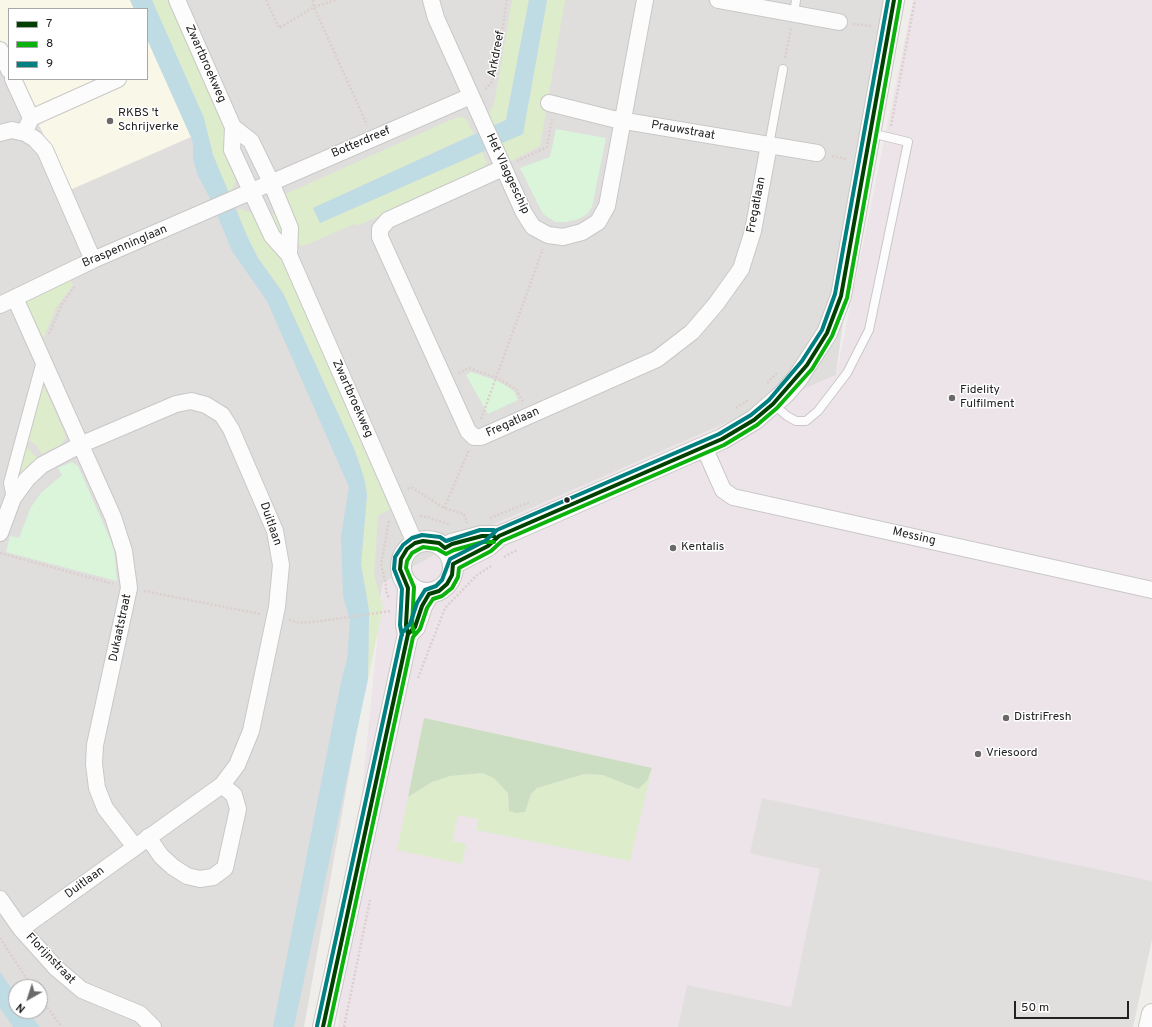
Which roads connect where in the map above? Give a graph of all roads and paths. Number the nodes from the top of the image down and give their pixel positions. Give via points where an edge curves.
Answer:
1 (177, 0) edge
2 (266, 0) edge
3 (313, 0) edge
4 (336, 0) edge
5 (431, 0) edge
6 (507, 0) edge
7 (645, 0) edge
8 (718, 0) edge
9 (894, 0) edge
10 (915, 0) edge
11 (314, 7) junction
12 (795, 7) edge
13 (873, 19) dead end
14 (839, 22) dead end
15 (871, 34) dead end
16 (0, 50) edge
17 (8, 68) edge
18 (783, 69) joint
19 (13, 80) edge
20 (116, 80) edge
21 (474, 103) junction
22 (551, 110) joint
23 (622, 120) junction
24 (28, 125) junction
25 (233, 127) junction
26 (0, 133) edge
27 (880, 135) junction
28 (373, 138) junction
29 (769, 146) junction
30 (848, 151) dead end
31 (817, 153) dead end
32 (500, 161) junction
33 (845, 167) dead end
34 (271, 182) junction
35 (251, 191) junction
36 (548, 235) junction
37 (289, 255) junction
38 (94, 260) junction
39 (79, 282) dead end
40 (15, 298) junction
41 (0, 305) edge
42 (43, 361) junction
43 (780, 370) dead end
44 (497, 378) junction
45 (445, 380) junction
46 (765, 386) dead end
47 (754, 396) dead end
48 (773, 404) junction
49 (730, 413) dead end
50 (530, 415) junction
51 (474, 437) junction
52 (80, 445) junction
53 (704, 447) junction
54 (394, 496) junction
55 (13, 498) junction
56 (532, 502) dead end
57 (444, 508) junction
58 (488, 519) dead end
59 (474, 524) dead end
60 (467, 525) junction
61 (460, 526) dead end
62 (386, 531) dead end
63 (0, 533) edge
64 (415, 543) junction
65 (521, 548) dead end
66 (0, 553) edge
67 (449, 556) junction
68 (502, 559) dead end
69 (496, 563) dead end
70 (116, 585) dead end
71 (408, 588) junction
72 (139, 590) dead end
73 (1152, 590) edge
74 (430, 594) junction
75 (384, 612) dead end
76 (275, 617) junction
77 (392, 618) dead end
78 (408, 634) junction
79 (416, 684) dead end
80 (222, 785) junction
81 (148, 837) junction
82 (135, 847) junction
83 (371, 894) dead end
84 (0, 899) edge
85 (21, 929) junction
86 (0, 938) edge
87 (27, 979) edge
88 (48, 1009) edge
89 (1152, 1014) edge
90 (62, 1027) edge
91 (153, 1027) edge
92 (323, 1027) edge
93 (344, 1027) edge
94 (1149, 1027) edge

1 - 25 street, Zwartbroekweg
2 - 11 path via 279,28
3 - 11 path
4 - 11 path
5 - 21 street, Het Vlaggeschip via 436,18
6 - 21 path, Arkdreef via 496,70 492,82
7 - 23 street, Het Vlaggeschip
8 - 12 street
9 - 27 street
10 - 27 path
11 - 28 path
12 - 14 street
12 - 18 path
13 - 15 path
16 - 17 street
18 - 29 lane
19 - 24 street
20 - 24 street
21 - 28 street, Botterdreef
21 - 32 street, Het Vlaggeschip
22 - 23 street, Prauwstraat
22 - 32 path via 546,147
23 - 29 street, Prauwstraat
23 - 36 street, Het Vlaggeschip via 607,206 598,222 576,234 563,237
24 - 26 street
24 - 38 street via 35,139 45,150
25 - 34 street, Zwartbroekweg via 251,142
25 - 35 street, Zwartbroekweg via 232,150
27 - 48 street via 836,312 827,334 807,365
27 - 48 lane via 908,142 869,330 847,373 818,411 806,421 796,421
28 - 34 street, Botterdreef
29 - 31 street, Prauwstraat
29 - 50 street, Fregatlaan via 753,231 741,269 692,332 658,359
30 - 33 path
32 - 36 street, Het Vlaggeschip via 533,227
32 - 45 street, Fregatlaan via 388,220 380,229 380,237
34 - 35 street, Botterdreef
34 - 37 street, Zwartbroekweg via 290,228
35 - 37 street, Zwartbroekweg via 272,236
35 - 38 street, Braspenninglaan
36 - 44 path
37 - 54 street, Zwartbroekweg
38 - 40 street, Braspenninglaan
39 - 42 path via 62,304 47,338
40 - 41 street, Braspenninglaan
40 - 42 street, Dukaatstraat
42 - 52 street, Dukaatstraat
42 - 55 street via 10,483
43 - 46 path
44 - 45 path via 469,368
44 - 50 path via 516,389
44 - 51 path
45 - 51 street, Fregatlaan via 468,431
47 - 49 path
48 - 53 street via 743,427
50 - 51 street, Fregatlaan via 482,438
51 - 57 path
52 - 55 street via 42,465 27,479
52 - 76 street, Duitlaan via 176,404 191,401 206,404 222,415 231,429 275,531 281,565
52 - 82 street, Dukaatstraat via 113,517 124,551 129,588 95,745 94,775 105,808
53 - 67 street via 499,536 482,536
53 - 73 street, Messing via 722,490 733,497
54 - 57 path via 411,487
54 - 64 street, Zwartbroekweg
55 - 63 street
56 - 58 path
57 - 60 path via 464,514
59 - 60 path
60 - 61 path
62 - 77 path via 381,564 386,591 392,604
64 - 67 street via 431,541
64 - 71 street via 407,549 401,559 400,569
65 - 68 path
66 - 70 path
67 - 74 street via 452,575 448,584
69 - 79 path via 478,575 445,608
71 - 74 street via 418,593
71 - 78 street
72 - 76 path
74 - 78 street via 422,606 415,627
75 - 76 path via 300,623
76 - 80 street, Duitlaan via 251,731 237,765
78 - 92 street
80 - 81 street, Duitlaan
80 - 81 street via 234,795 238,809 225,868 213,877 200,879 187,876 173,868
81 - 82 street, Duitlaan
82 - 85 street, Duitlaan
83 - 93 path
84 - 85 street, Florijnstraat
85 - 91 street, Florijnstraat via 56,968 82,990 140,1014
86 - 87 path
88 - 90 path
89 - 94 street

